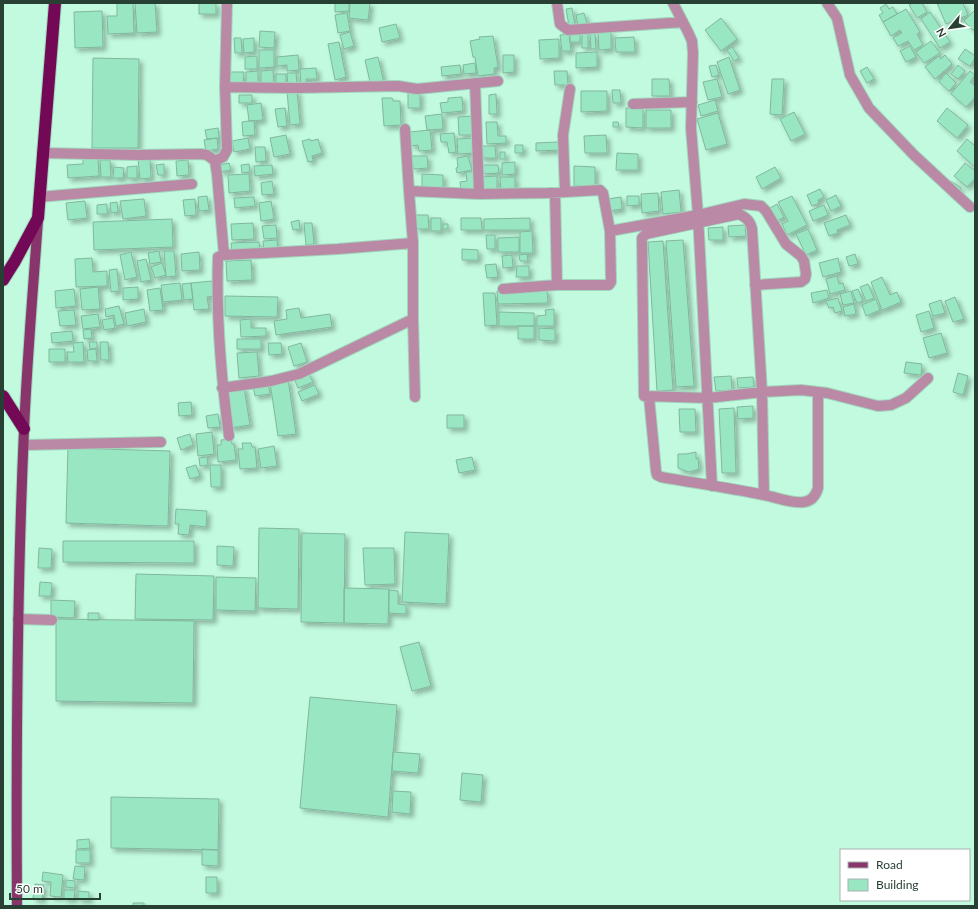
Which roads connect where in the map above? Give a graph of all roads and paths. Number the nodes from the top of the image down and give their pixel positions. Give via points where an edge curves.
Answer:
1 (227, 3) edge
2 (557, 3) edge
3 (673, 3) edge
4 (827, 3) edge
5 (54, 5) edge
6 (683, 22) junction
7 (498, 81) dead end
8 (475, 83) junction
9 (225, 87) junction
10 (570, 89) dead end
11 (692, 102) junction
12 (633, 104) dead end
13 (405, 129) dead end
14 (42, 153) junction
15 (215, 161) junction
16 (192, 184) dead end
17 (409, 191) junction
18 (560, 192) junction
19 (480, 194) junction
20 (39, 197) junction
21 (970, 207) dead end
22 (38, 218) junction
23 (698, 219) junction
24 (610, 231) junction
25 (412, 243) junction
26 (224, 255) junction
27 (3, 280) edge
28 (557, 285) junction
29 (755, 285) junction
30 (503, 289) dead end
31 (413, 318) junction
32 (928, 378) dead end
33 (222, 388) junction
34 (762, 392) junction
35 (818, 392) junction
36 (3, 396) edge
37 (415, 397) dead end
38 (649, 397) junction
39 (708, 398) junction
40 (24, 429) junction
41 (229, 436) dead end
42 (161, 442) dead end
43 (24, 445) junction
44 (712, 486) junction
45 (764, 495) junction
46 (18, 619) junction
47 (52, 620) dead end
48 (18, 906) edge

1 - 9 street
2 - 6 street via 560,24 568,30
3 - 6 street
4 - 21 street via 837,18 850,75 869,108 914,155
5 - 14 highway
6 - 11 street via 692,41
7 - 8 street
8 - 9 street via 417,89 398,86
8 - 19 street
9 - 15 street via 227,150 223,157
10 - 18 street via 563,135
11 - 12 street
11 - 23 street via 691,128
13 - 17 street
14 - 15 street via 201,154
14 - 20 highway
15 - 26 street
16 - 20 street
17 - 19 street
17 - 25 street
18 - 19 street
18 - 24 street via 600,190 603,193
18 - 28 street
20 - 22 highway
22 - 27 highway
22 - 40 main road
23 - 24 street
23 - 29 street via 739,214 745,217 752,229
23 - 29 street via 744,204 760,206 766,211 784,241 801,256 806,274 801,282
23 - 38 street via 646,234 642,238 643,395
23 - 39 street
24 - 28 street via 610,285
25 - 26 street
25 - 31 street
26 - 33 street via 218,258
28 - 30 street
29 - 34 street
31 - 33 street via 299,374
31 - 37 street
32 - 35 street via 906,398 892,405 878,406
33 - 41 street
34 - 35 street
34 - 39 street
34 - 45 street
35 - 45 street via 816,495 806,502 799,502
36 - 40 highway
38 - 39 street
38 - 44 street via 657,475 660,478
39 - 44 street
40 - 43 main road
42 - 43 street
43 - 46 main road
44 - 45 street
46 - 47 street
46 - 48 main road

